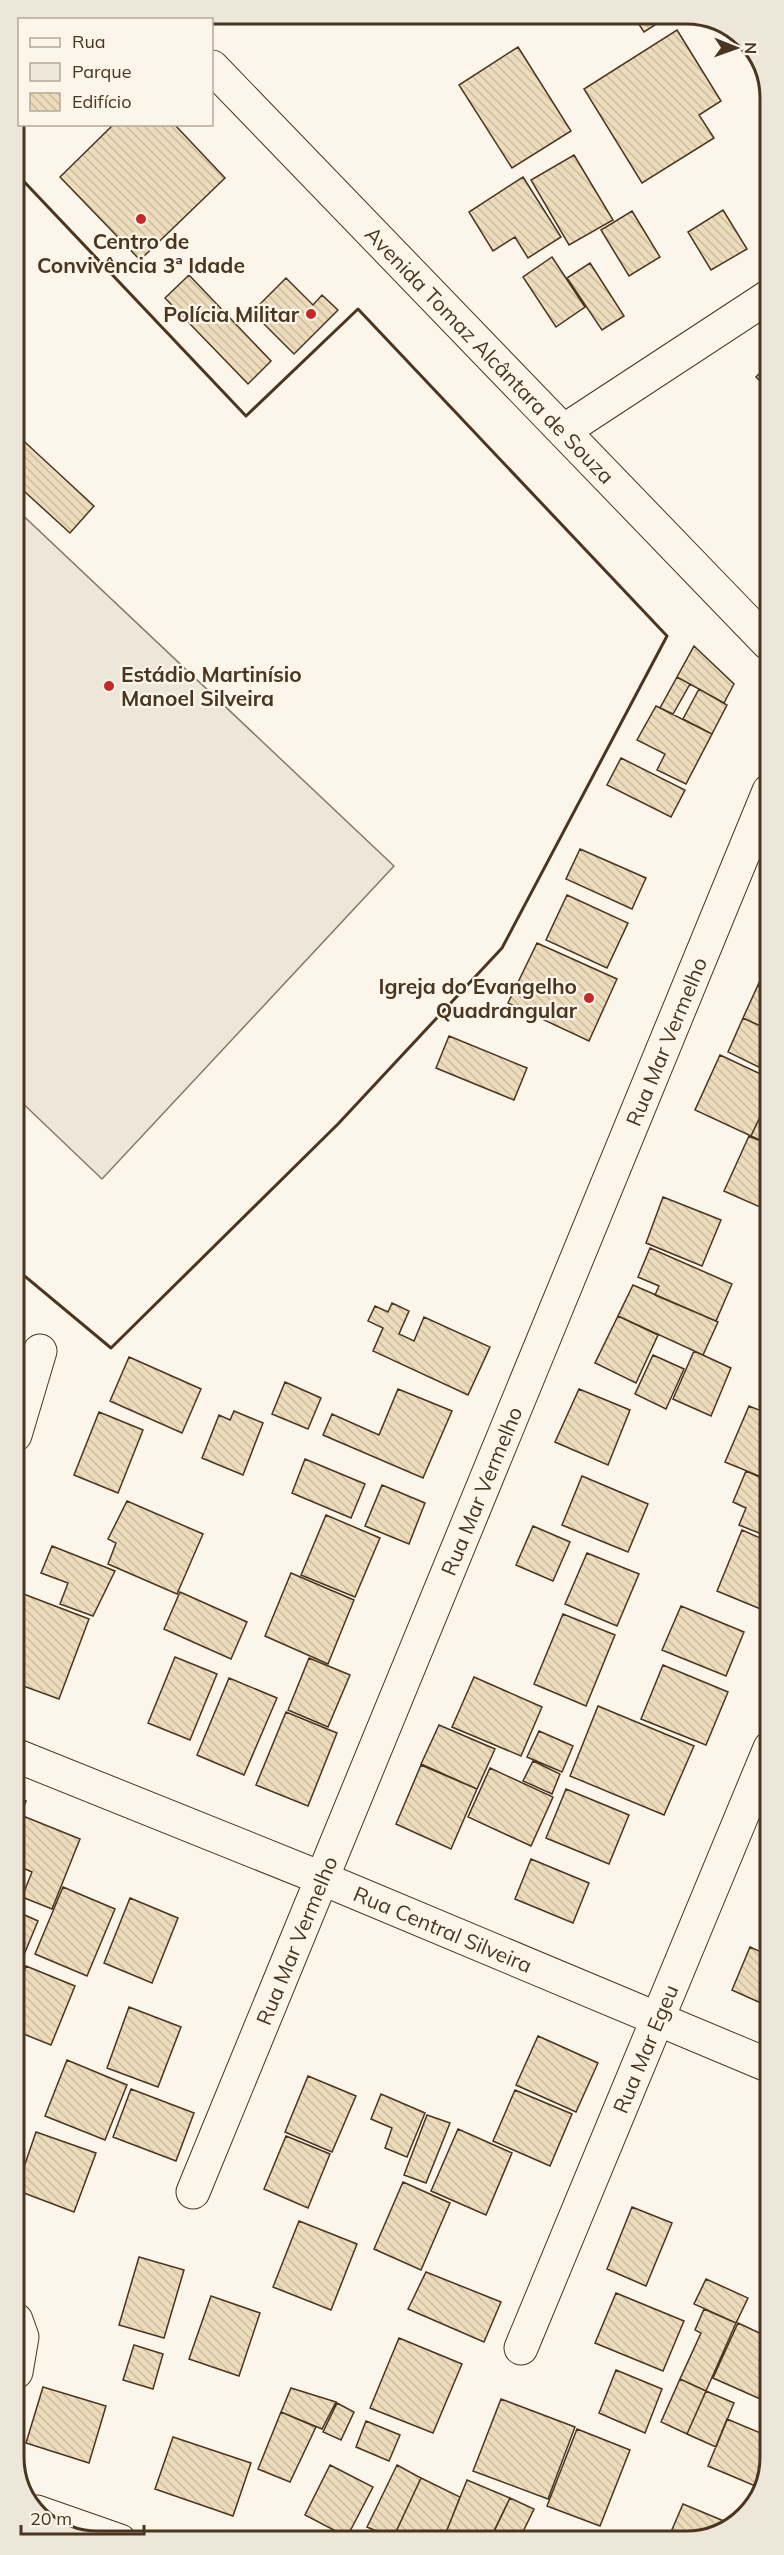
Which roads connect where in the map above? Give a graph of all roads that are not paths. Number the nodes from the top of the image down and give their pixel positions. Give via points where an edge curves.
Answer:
1 (213, 68) edge
2 (760, 302) edge
3 (565, 430) junction
4 (760, 635) edge
5 (760, 813) edge
6 (40, 1351) dead end
7 (24, 1405) edge
8 (24, 1759) edge
9 (760, 1772) edge
10 (321, 1878) junction
11 (657, 2018) junction
12 (760, 2062) edge
13 (193, 2192) dead end
14 (521, 2348) dead end
15 (59, 2520) edge
16 (91, 2531) edge

1 - 3 street, Avenida Tomaz Alcântara de Souza
2 - 3 street
3 - 4 street, Avenida Tomaz Alcântara de Souza
5 - 10 street, Rua Mar Vermelho
6 - 7 street
8 - 10 street, Rua Central Silveira
9 - 11 street, Rua Mar Egeu
10 - 11 street, Rua Central Silveira
10 - 13 street, Rua Mar Vermelho
11 - 12 street, Rua Central Silveira
11 - 14 street, Rua Mar Egeu
15 - 16 street

